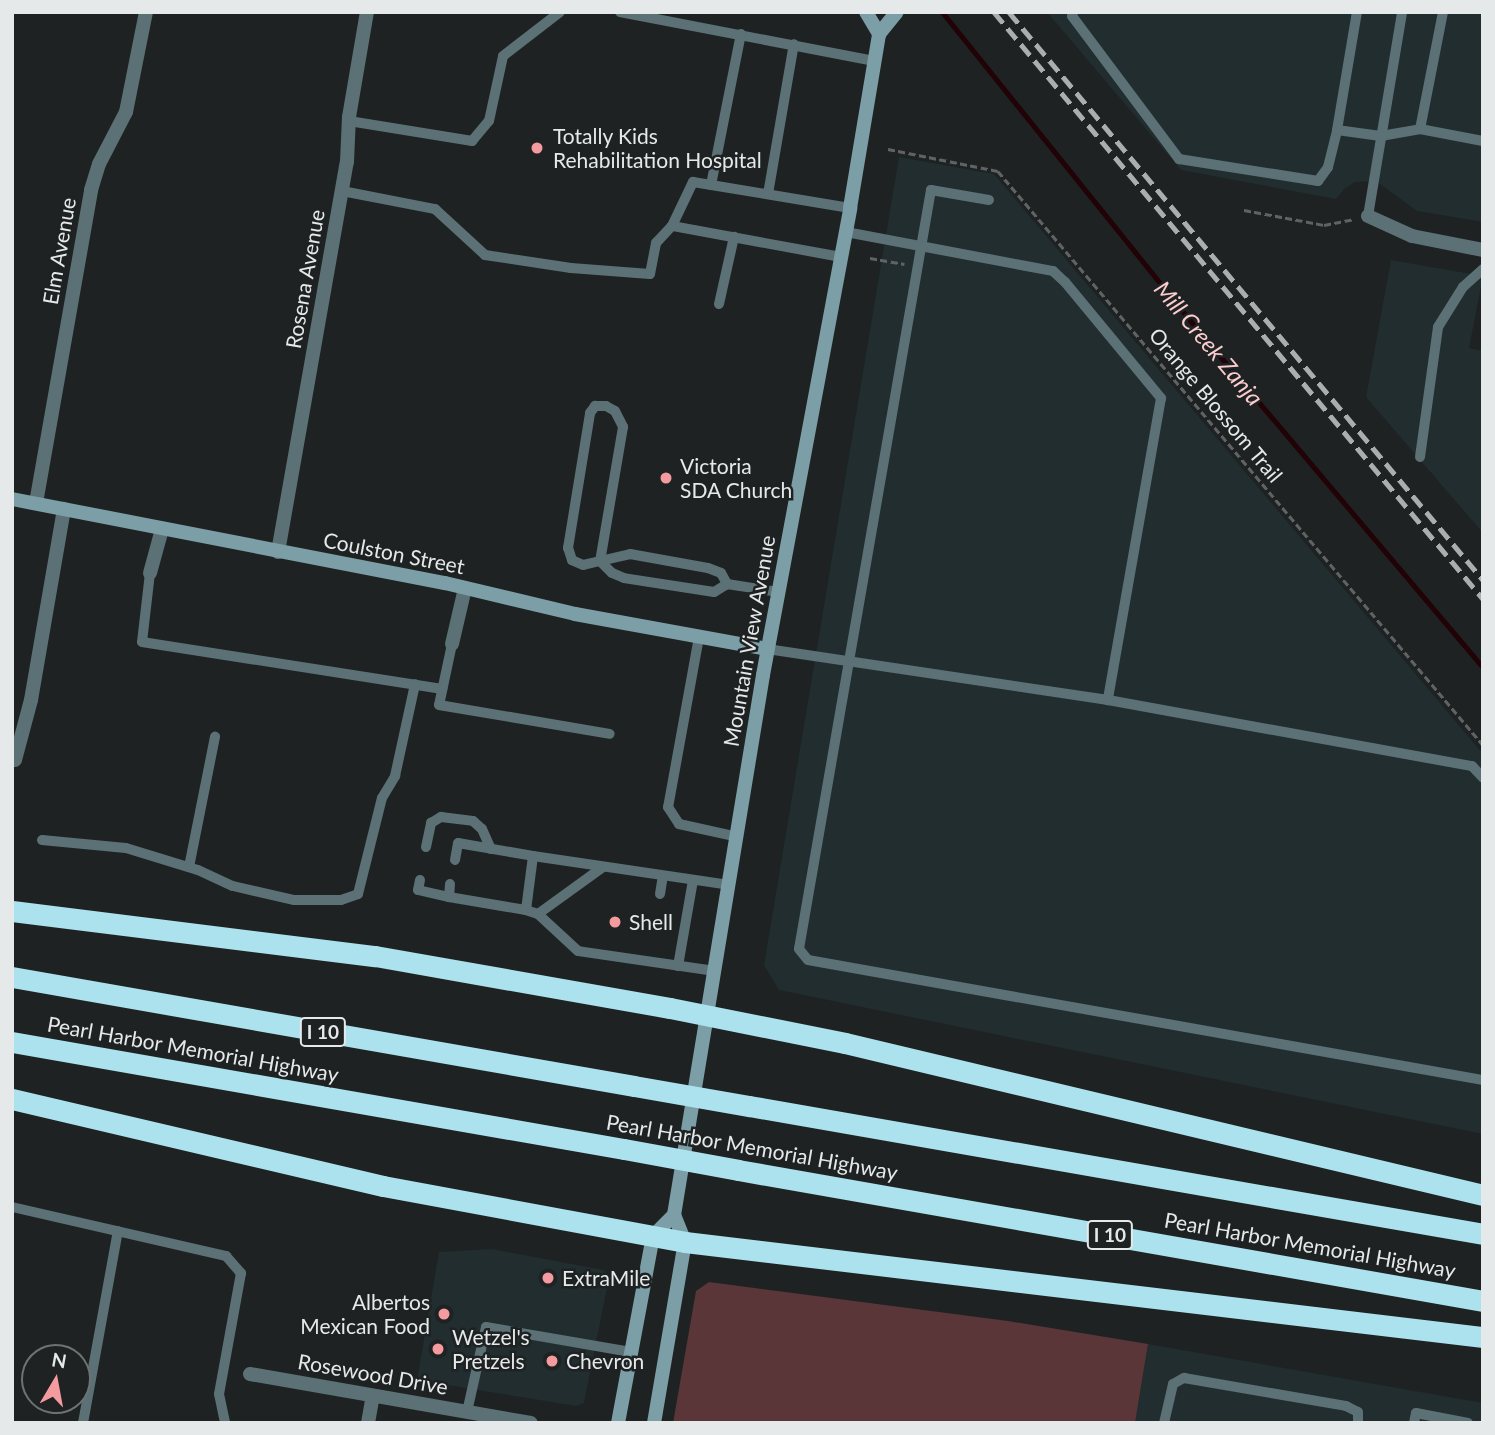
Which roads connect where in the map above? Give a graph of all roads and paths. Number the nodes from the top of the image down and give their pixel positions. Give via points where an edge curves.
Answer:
1 (146, 12) edge
2 (367, 12) edge
3 (560, 12) edge
4 (620, 12) edge
5 (866, 12) edge
6 (1073, 12) edge
7 (1357, 12) edge
8 (1402, 12) edge
9 (1443, 12) edge
10 (897, 13) edge
11 (741, 34) junction
12 (878, 34) junction
13 (794, 44) junction
14 (874, 61) junction
15 (349, 121) junction
16 (1420, 129) junction
17 (1337, 130) junction
18 (1381, 136) junction
19 (1483, 141) edge
20 (888, 149) dead end
21 (711, 185) junction
22 (342, 191) junction
23 (768, 194) junction
24 (989, 200) dead end
25 (850, 208) junction
26 (1244, 210) dead end
27 (1367, 216) junction
28 (672, 226) junction
29 (846, 232) junction
30 (734, 237) junction
31 (922, 246) junction
32 (1483, 250) edge
33 (841, 257) junction
34 (870, 258) dead end
35 (918, 267) junction
36 (1483, 269) edge
37 (719, 304) dead end
38 (1420, 457) dead end
39 (12, 499) edge
40 (36, 503) junction
41 (64, 509) junction
42 (162, 529) junction
43 (278, 552) junction
44 (600, 561) junction
45 (150, 573) joint
46 (727, 584) junction
47 (465, 588) junction
48 (778, 592) junction
49 (699, 637) junction
50 (452, 644) joint
51 (767, 649) junction
52 (849, 660) junction
53 (415, 684) junction
54 (442, 689) junction
55 (1108, 700) junction
56 (610, 734) dead end
57 (215, 737) dead end
58 (1483, 745) edge
59 (15, 760) dead end
60 (1483, 778) edge
61 (738, 837) junction
62 (42, 840) dead end
63 (426, 847) dead end
64 (491, 849) junction
65 (533, 856) junction
66 (455, 860) dead end
67 (189, 867) junction
68 (603, 867) junction
69 (663, 876) junction
70 (420, 880) dead end
71 (693, 880) junction
72 (450, 884) dead end
73 (729, 885) junction
74 (660, 894) dead end
75 (449, 897) junction
76 (526, 910) junction
77 (12, 911) edge
78 (538, 914) junction
79 (678, 966) junction
80 (715, 971) junction
81 (12, 977) edge
82 (708, 1016) junction
83 (12, 1042) edge
84 (1483, 1080) edge
85 (12, 1099) edge
86 (1483, 1195) edge
87 (12, 1207) edge
88 (674, 1216) junction
89 (118, 1231) junction
90 (1483, 1234) edge
91 (653, 1237) junction
92 (685, 1242) junction
93 (1483, 1301) edge
94 (1483, 1337) edge
95 (631, 1352) junction
96 (250, 1374) dead end
97 (373, 1396) junction
98 (467, 1412) junction
99 (83, 1423) edge
100 (225, 1423) edge
101 (368, 1423) edge
102 (531, 1423) edge
103 (618, 1423) edge
104 (654, 1423) edge
105 (1164, 1423) edge
106 (1358, 1423) edge
107 (1414, 1423) edge
108 (1468, 1423) edge

1 - 40 street, Elm Avenue via 126,112 91,190
2 - 15 street, Rosena Avenue
3 - 15 lane via 503,56 489,121 472,141
4 - 11 lane
5 - 12 main road
6 - 17 lane via 1179,159 1318,181 1328,167
7 - 17 lane
8 - 18 lane
9 - 16 lane
10 - 12 main road
11 - 13 lane
11 - 21 lane
12 - 14 main road, Mountain View Avenue
13 - 14 lane
13 - 23 lane
14 - 25 main road, Mountain View Avenue
15 - 22 street, Rosena Avenue
16 - 18 lane
16 - 19 lane
17 - 18 lane
18 - 27 lane
20 - 58 path, Orange Blossom Trail via 998,171
21 - 23 lane
21 - 28 lane via 693,181
22 - 28 lane via 435,209 485,255 570,268 650,274 656,243
22 - 43 street, Rosena Avenue
23 - 25 lane
24 - 31 lane via 932,190
25 - 29 main road, Mountain View Avenue
26 - 27 path via 1324,225
27 - 32 street via 1412,236
28 - 30 lane
29 - 31 lane
29 - 33 main road, Mountain View Avenue
30 - 33 lane
30 - 37 lane
31 - 35 lane
31 - 55 lane via 1053,271 1161,398
33 - 48 main road, Mountain View Avenue
34 - 35 path
35 - 52 lane
36 - 38 lane via 1463,288 1438,327
39 - 40 main road, Coulston Street
40 - 41 main road, Coulston Street
41 - 42 main road, Coulston Street
41 - 59 street via 32,700
42 - 43 main road, Coulston Street
42 - 45 street
43 - 47 main road, Coulston Street
44 - 44 lane via 623,427 615,411 606,406 595,406 590,413 568,548 572,560 583,565
44 - 46 lane via 624,578 714,592
44 - 46 lane via 630,554 708,568 721,573
45 - 53 lane via 142,642
46 - 48 lane
47 - 49 main road, Coulston Street
47 - 50 street
48 - 51 main road, Mountain View Avenue
49 - 51 main road, Coulston Street
49 - 61 lane via 668,807 679,824
50 - 54 lane
51 - 52 lane
51 - 61 main road, Mountain View Avenue
52 - 55 lane
52 - 84 lane via 799,949 808,960
53 - 54 lane
53 - 67 lane via 395,776 382,798 358,894 341,900 294,900 233,886
54 - 56 lane via 439,705
55 - 60 lane via 1472,766
57 - 67 lane
61 - 73 main road, Mountain View Avenue
62 - 67 lane via 126,848
63 - 64 lane via 431,823 441,817 473,821 482,828
64 - 65 lane
64 - 66 lane via 458,843
65 - 68 lane
65 - 76 lane
68 - 69 lane
68 - 78 lane
69 - 71 lane
69 - 74 lane
70 - 75 lane via 418,890
71 - 73 lane
71 - 79 lane
72 - 75 lane
73 - 80 main road, Mountain View Avenue
75 - 76 lane
76 - 78 lane
77 - 82 highway via 375,956
78 - 79 lane via 578,951 649,957
79 - 80 lane
80 - 82 main road, Mountain View Avenue
81 - 90 highway, Pearl Harbor Memorial Highway / I 10, bridge
82 - 86 highway via 845,1043
82 - 88 main road, Mountain View Avenue
83 - 93 highway, Pearl Harbor Memorial Highway / I 10, bridge
85 - 91 highway via 383,1186
87 - 89 lane
88 - 91 main road
88 - 92 main road
89 - 99 lane
89 - 100 lane via 226,1256 241,1272 219,1394
91 - 92 highway
91 - 95 main road
92 - 94 highway
92 - 104 main road
95 - 98 lane via 486,1327
95 - 103 main road
96 - 97 street, Rosewood Drive
97 - 98 street, Rosewood Drive
97 - 101 street
98 - 102 street, Rosewood Drive
105 - 106 lane via 1173,1384 1184,1378 1346,1406 1358,1412
107 - 108 lane via 1416,1413

